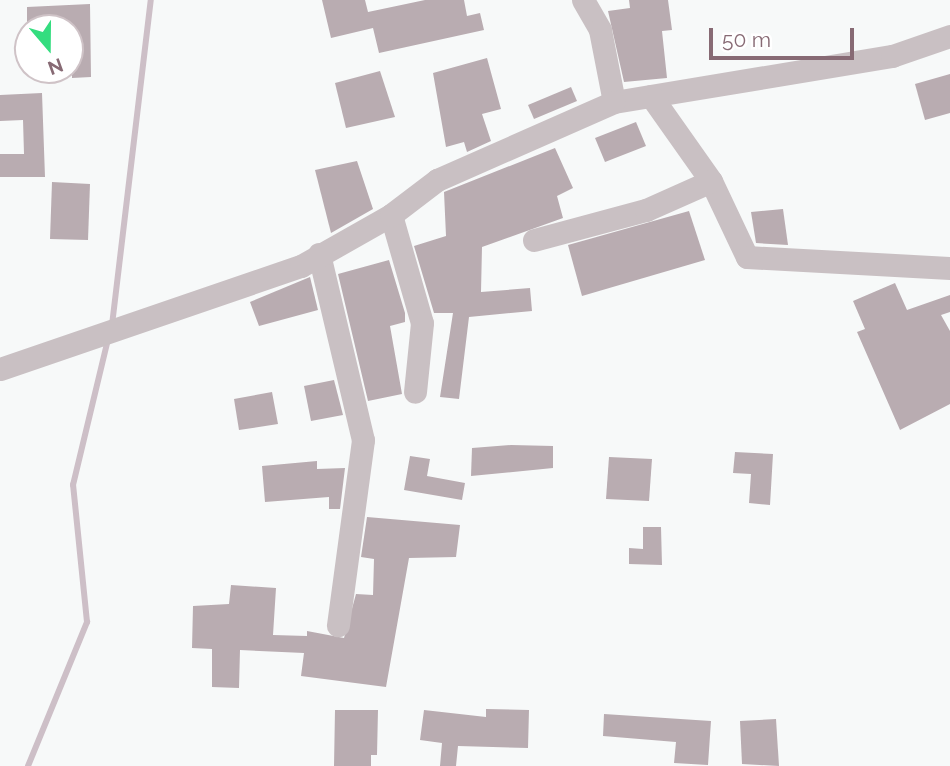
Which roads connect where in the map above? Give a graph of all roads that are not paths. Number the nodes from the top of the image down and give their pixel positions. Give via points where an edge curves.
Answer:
1 (583, 0) edge
2 (950, 36) edge
3 (651, 96) junction
4 (614, 102) junction
5 (711, 181) junction
6 (391, 215) junction
7 (534, 240) dead end
8 (319, 254) junction
9 (950, 268) edge
10 (0, 369) edge
11 (415, 392) dead end
12 (338, 625) dead end

1 - 4 street via 600,30
2 - 3 street via 892,56
3 - 4 street
3 - 5 street
4 - 6 street via 437,180
5 - 7 street via 646,210
5 - 9 street via 740,251 760,261
6 - 8 street
6 - 11 street via 422,323
8 - 10 street via 301,266
8 - 12 street via 363,440

